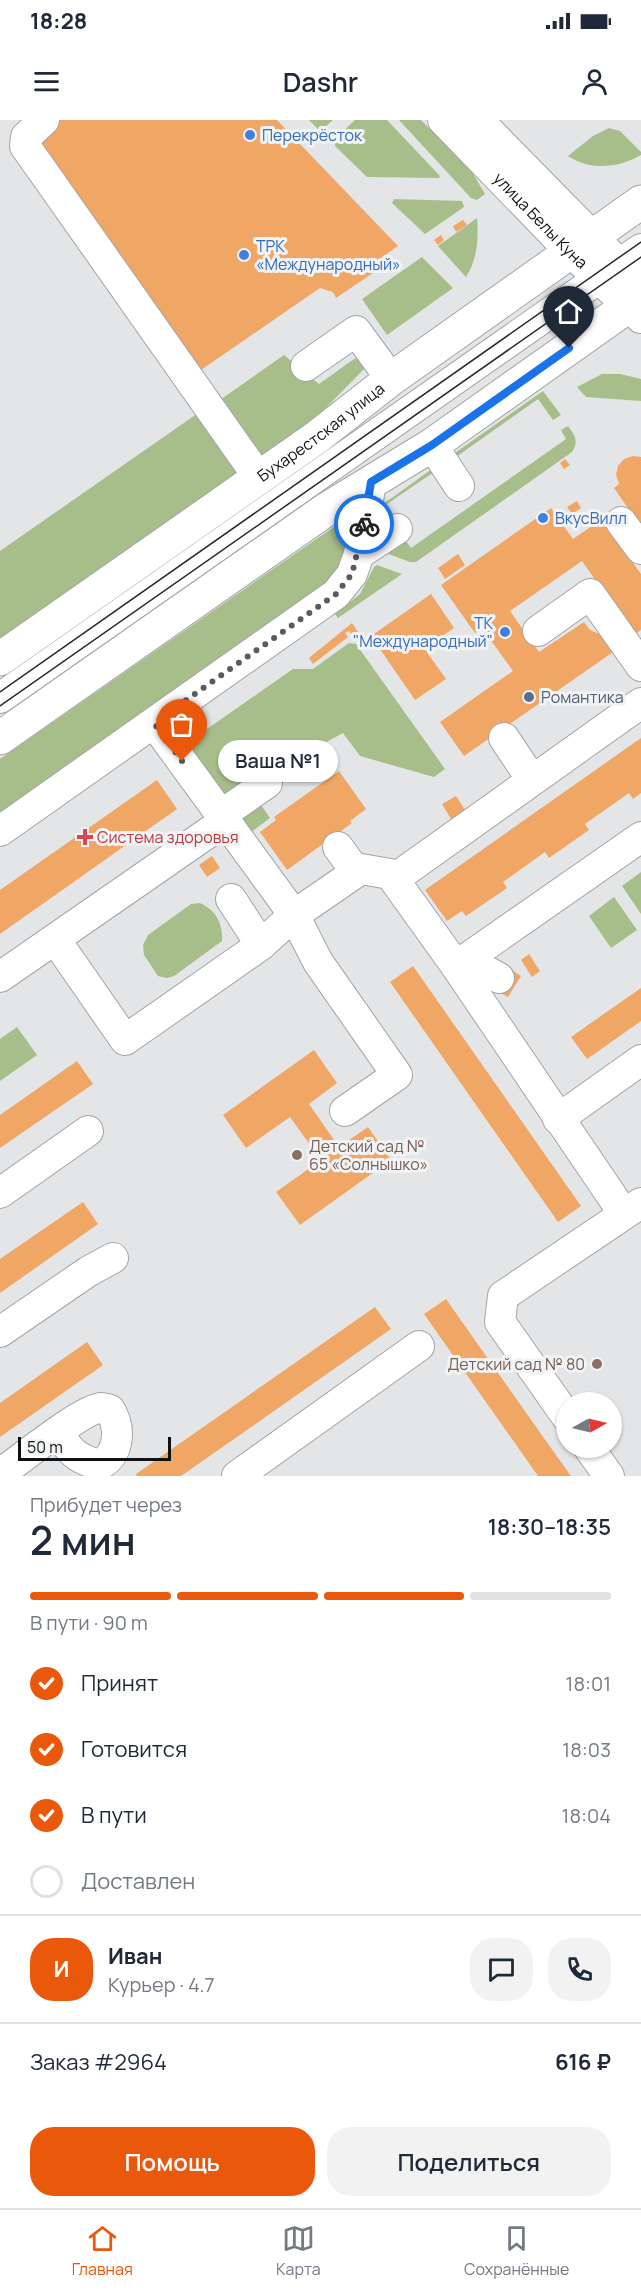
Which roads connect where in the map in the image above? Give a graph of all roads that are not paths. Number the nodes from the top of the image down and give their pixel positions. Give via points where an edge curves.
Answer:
1 (44, 120) edge
2 (443, 120) edge
3 (478, 120) edge
4 (641, 202) edge
5 (582, 244) junction
6 (620, 264) edge
7 (638, 302) edge
8 (306, 366) dead end
9 (391, 379) junction
10 (432, 445) junction
11 (258, 478) junction
12 (371, 482) junction
13 (459, 486) dead end
14 (621, 522) dead end
15 (397, 529) dead end
16 (641, 549) edge
17 (359, 554) junction
18 (538, 631) dead end
19 (0, 659) edge
20 (641, 666) edge
21 (0, 698) edge
22 (641, 703) edge
23 (154, 723) junction
24 (0, 738) edge
25 (504, 738) dead end
26 (532, 780) junction
27 (267, 783) dead end
28 (223, 818) junction
29 (0, 831) edge
30 (641, 837) edge
31 (338, 847) dead end
32 (356, 872) junction
33 (394, 879) junction
34 (231, 899) dead end
35 (294, 915) junction
36 (55, 939) junction
37 (261, 945) junction
38 (461, 963) junction
39 (0, 977) edge
40 (499, 978) dead end
41 (641, 1060) edge
42 (345, 1111) dead end
43 (558, 1119) junction
44 (88, 1131) dead end
45 (0, 1193) edge
46 (633, 1208) edge
47 (113, 1258) dead end
48 (0, 1332) edge
49 (419, 1346) dead end
50 (556, 1401) edge
51 (57, 1432) dead end
52 (596, 1458) edge
53 (0, 1474) edge
54 (237, 1476) edge
55 (609, 1476) edge

1 - 11 street via 26,138 25,146
2 - 5 street, улица Белы Куна
3 - 5 street, улица Белы Куна
4 - 5 main road, Бухарестская улица
5 - 6 street, улица Белы Куна
5 - 9 main road, Бухарестская улица
6 - 7 street, улица Белы Куна
6 - 21 street
7 - 10 main road
8 - 9 street via 356,331
9 - 11 main road, Бухарестская улица
10 - 12 main road
10 - 13 street
11 - 19 main road, Бухарестская улица
12 - 17 street
12 - 24 main road
14 - 16 street
15 - 17 street
17 - 23 street via 352,574 336,594
18 - 20 street via 590,594
22 - 26 street
23 - 28 street
23 - 29 street
25 - 26 street
26 - 33 street
27 - 28 street
28 - 35 street
28 - 36 street
30 - 38 street
31 - 32 street
32 - 33 street via 361,868 390,874
32 - 35 street
33 - 38 street
34 - 37 street
35 - 37 street
35 - 42 street via 318,962 397,1075
36 - 37 street via 125,1040
36 - 39 street
38 - 40 street
38 - 43 street
41 - 43 street
43 - 46 street
44 - 45 street
46 - 50 street via 503,1296 500,1322
47 - 48 street
49 - 54 street
51 - 53 street
52 - 55 street

